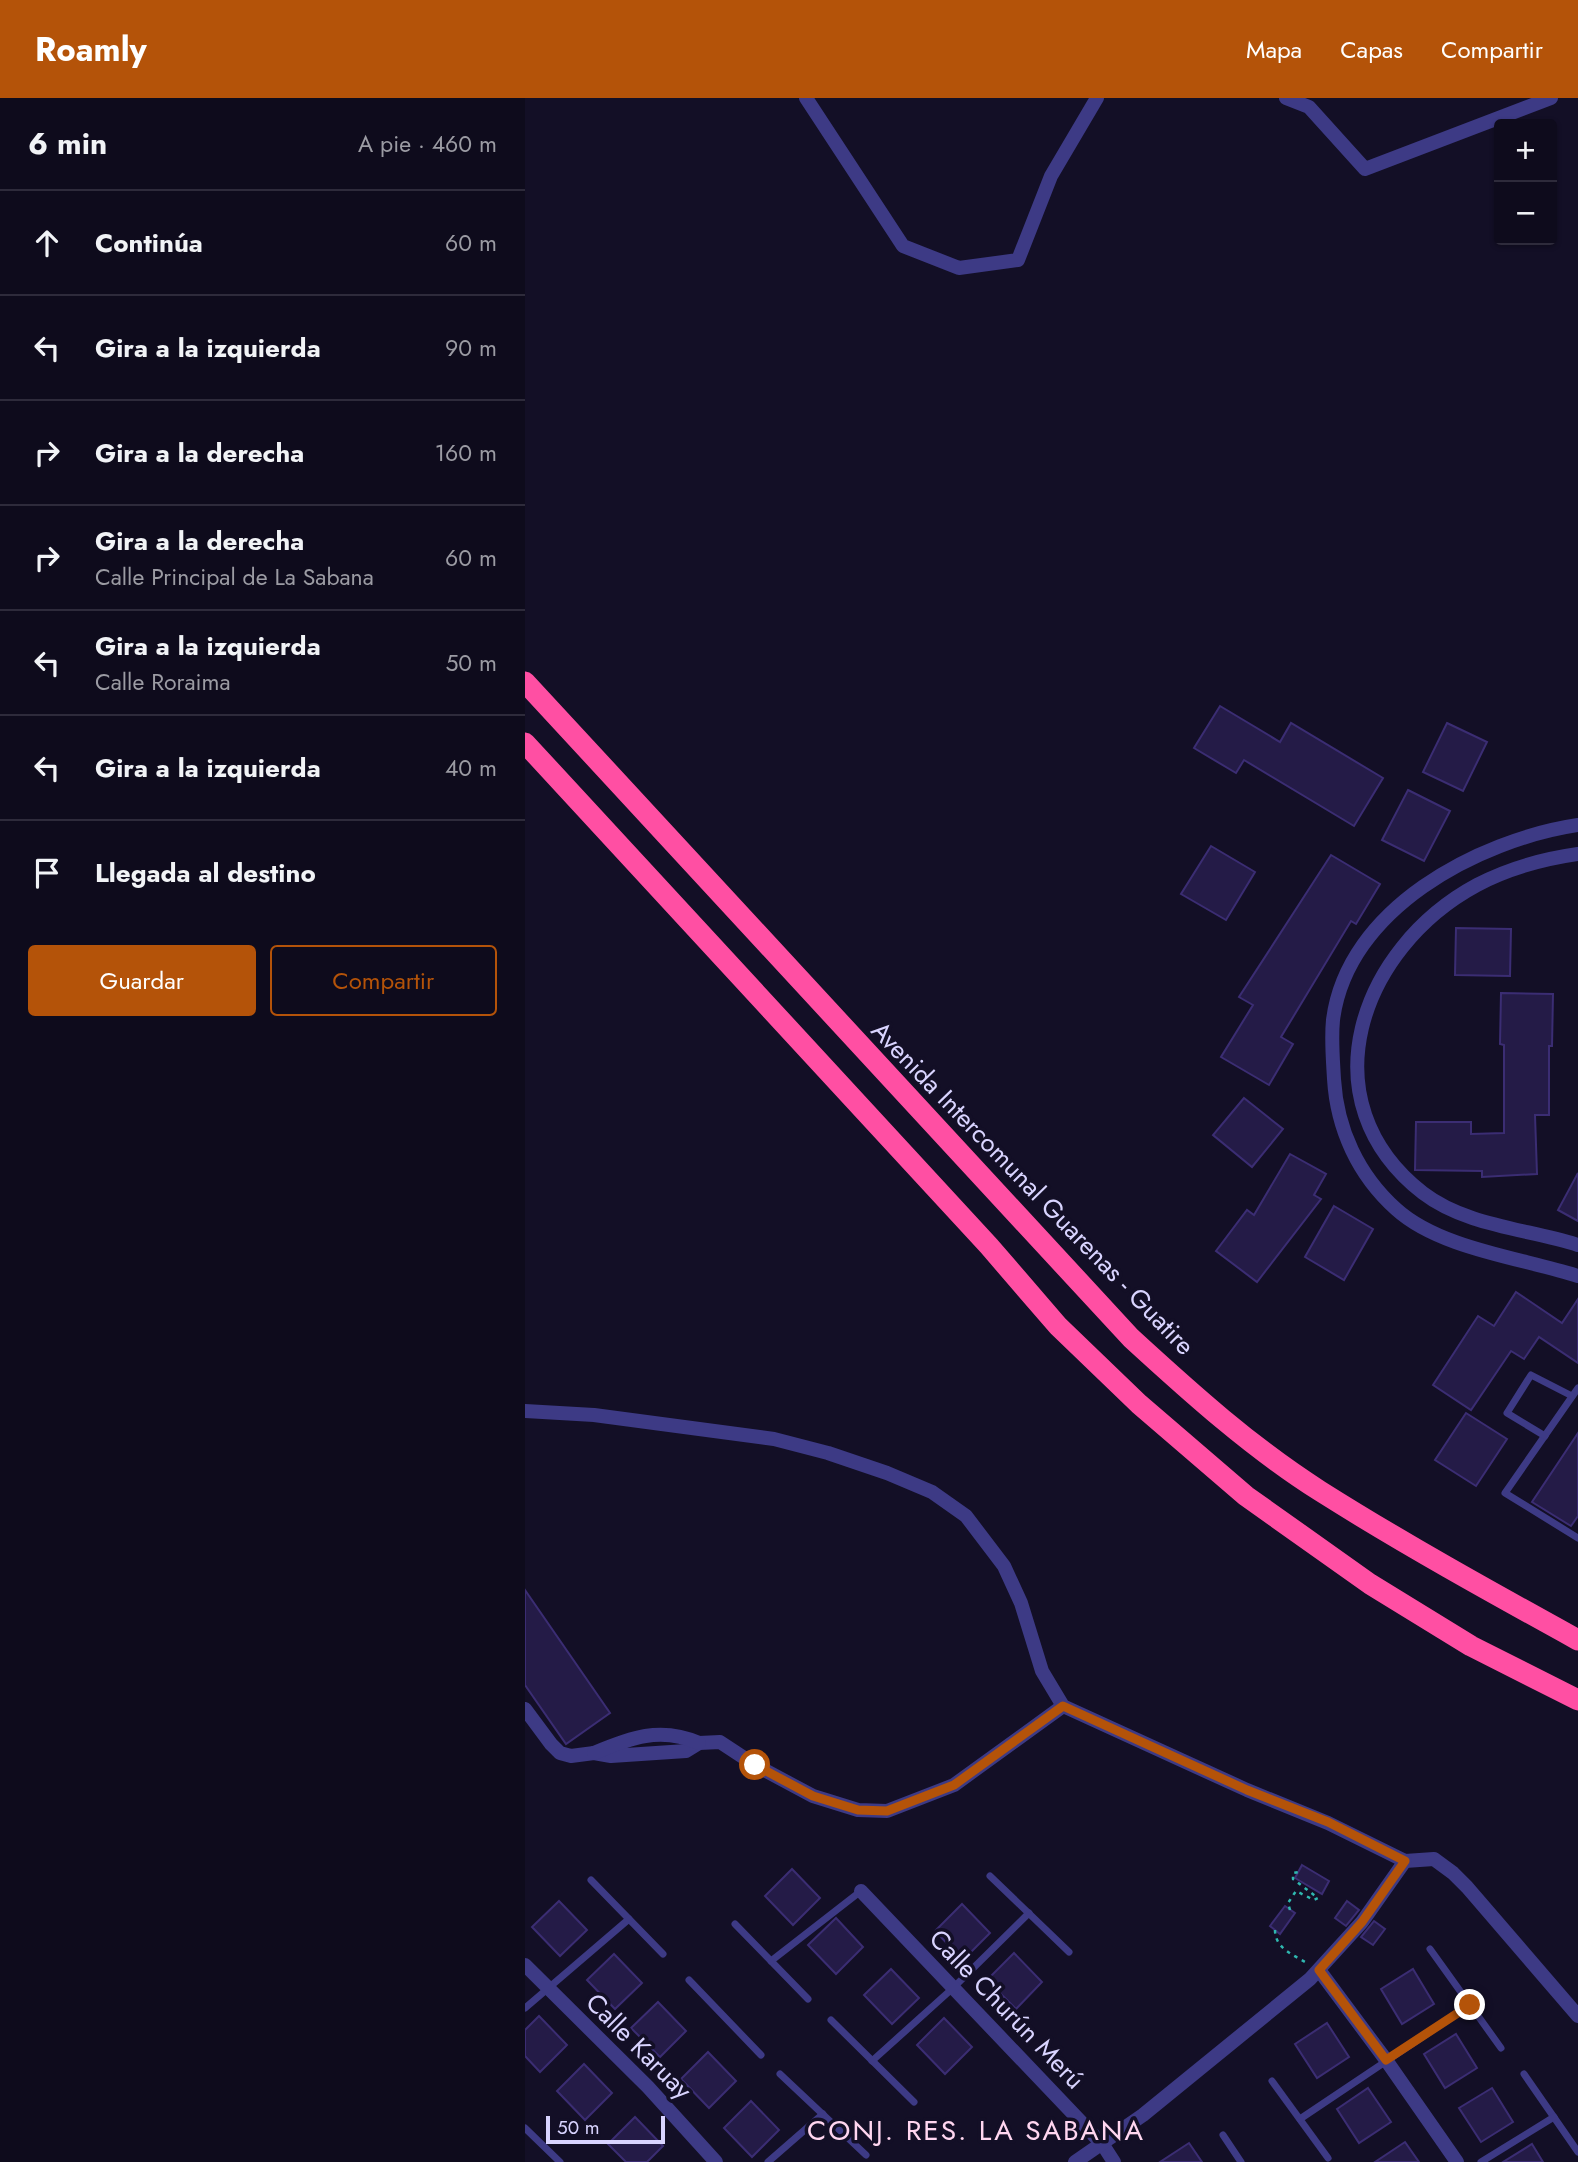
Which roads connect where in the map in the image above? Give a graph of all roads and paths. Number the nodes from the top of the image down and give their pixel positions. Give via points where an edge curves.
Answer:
1 (807, 98) edge
2 (1097, 98) edge
3 (1286, 98) edge
4 (1551, 98) edge
5 (525, 682) edge
6 (525, 743) edge
7 (525, 757) edge
8 (547, 767) junction
9 (1578, 825) edge
10 (1578, 854) edge
11 (1578, 1245) edge
12 (1578, 1276) edge
13 (1578, 1388) edge
14 (1572, 1396) junction
15 (525, 1411) edge
16 (1545, 1436) junction
17 (1578, 1538) edge
18 (1578, 1640) edge
19 (1578, 1700) edge
20 (1063, 1706) junction
21 (525, 1709) edge
22 (1405, 1861) junction
23 (1299, 1872) dead end
24 (990, 1876) dead end
25 (591, 1880) dead end
26 (861, 1891) joint
27 (1290, 1910) dead end
28 (1029, 1913) junction
29 (629, 1919) junction
30 (736, 1924) dead end
31 (1275, 1930) dead end
32 (1430, 1949) dead end
33 (1069, 1952) dead end
34 (663, 1954) dead end
35 (771, 1961) junction
36 (525, 1965) edge
37 (1319, 1970) junction
38 (688, 1980) dead end
39 (953, 1988) junction
40 (548, 1989) junction
41 (808, 1999) dead end
42 (1470, 2005) junction
43 (525, 2008) edge
44 (1578, 2016) edge
45 (831, 2020) dead end
46 (1501, 2048) dead end
47 (761, 2055) dead end
48 (1386, 2060) junction
49 (872, 2061) junction
50 (780, 2074) dead end
51 (1524, 2074) dead end
52 (1272, 2081) dead end
53 (914, 2102) dead end
54 (823, 2114) junction
55 (1554, 2117) junction
56 (1300, 2119) junction
57 (525, 2128) edge
58 (1223, 2135) dead end
59 (1103, 2145) junction
60 (1578, 2152) edge
61 (866, 2155) dead end
62 (1328, 2158) dead end
63 (560, 2162) edge
64 (716, 2162) edge
65 (768, 2162) edge
66 (1075, 2162) edge
67 (1114, 2162) edge
68 (1241, 2162) edge
69 (1457, 2162) edge
70 (1481, 2162) edge

1 - 2 street via 903,246 959,268 1018,260 1051,176
3 - 4 street via 1309,107 1365,169
5 - 18 highway, Avenida Intercomunal Guarenas - Guatire via 1131,1338 1223,1421 1319,1490
6 - 8 highway
7 - 8 street
8 - 19 highway via 1058,1326 1139,1404 1246,1496 1370,1584 1471,1646
9 - 12 street via 1526,836 1486,852 1415,891 1373,933 1353,963 1333,1020 1332,1051 1338,1115 1351,1152 1396,1210 1455,1243
10 - 11 street via 1510,870 1476,886 1415,933 1375,987 1358,1046 1357,1081 1380,1145 1401,1174 1426,1195 1458,1212
13 - 14 lane
14 - 16 lane
14 - 16 lane via 1531,1375 1507,1413
15 - 20 street via 593,1415 773,1439 828,1453 932,1492 966,1516 1004,1566 1042,1671
16 - 17 lane via 1505,1493
20 - 21 street via 954,1785 887,1811 858,1810 813,1796 720,1742 650,1735 594,1753 560,1753
20 - 22 street via 1328,1822
22 - 37 street via 1362,1922
22 - 44 street via 1434,1859 1453,1873
23 - 27 path via 1293,1873 1293,1880 1318,1898 1296,1891 1288,1903
24 - 28 lane
25 - 29 lane
26 - 35 lane
26 - 39 street, Calle Churún Merú
28 - 33 lane
28 - 39 lane
29 - 34 lane
29 - 40 lane
30 - 35 lane
31 - 37 path via 1283,1948
32 - 42 lane
35 - 41 lane
36 - 40 street, Calle Karuay
37 - 48 street
37 - 59 street
38 - 47 lane
39 - 49 lane
39 - 59 street, Calle Churún Merú
40 - 43 lane
40 - 64 street, Calle Karuay
42 - 46 lane
42 - 48 lane
45 - 49 lane
48 - 56 lane
48 - 69 street
49 - 53 lane
50 - 54 lane
51 - 55 lane
52 - 56 lane
54 - 61 lane
54 - 65 lane
55 - 60 lane
55 - 70 lane
56 - 62 lane
57 - 63 lane
58 - 68 lane
59 - 66 street
59 - 67 street, Calle Churún Merú

